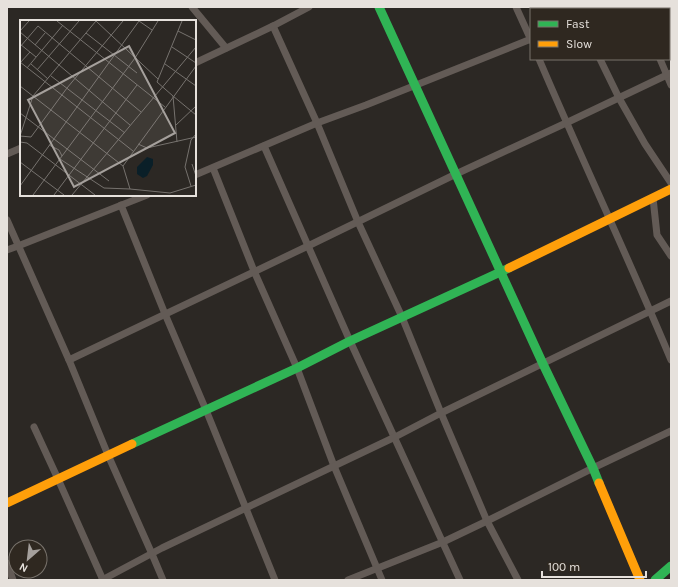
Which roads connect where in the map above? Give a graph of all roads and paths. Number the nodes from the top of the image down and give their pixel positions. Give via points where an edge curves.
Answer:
1 (192, 7) edge
2 (309, 7) edge
3 (379, 7) edge
4 (516, 7) edge
5 (273, 26) junction
6 (530, 38) edge
7 (530, 40) edge
8 (226, 48) junction
9 (539, 60) edge
10 (600, 60) edge
11 (661, 60) edge
12 (196, 63) edge
13 (669, 74) edge
14 (416, 85) junction
15 (671, 85) edge
16 (619, 98) junction
17 (317, 123) junction
18 (566, 123) junction
19 (264, 146) junction
20 (20, 148) edge
21 (7, 154) edge
22 (213, 168) junction
23 (456, 174) junction
24 (196, 175) edge
25 (671, 183) edge
26 (671, 189) edge
27 (144, 196) edge
28 (653, 198) junction
29 (122, 205) junction
30 (7, 220) edge
31 (610, 220) junction
32 (358, 222) junction
33 (18, 246) junction
34 (308, 246) junction
35 (7, 250) edge
36 (671, 256) edge
37 (254, 271) junction
38 (500, 272) junction
39 (671, 302) edge
40 (650, 311) junction
41 (165, 314) junction
42 (402, 317) junction
43 (350, 341) junction
44 (69, 360) junction
45 (671, 360) edge
46 (543, 364) junction
47 (297, 368) junction
48 (206, 410) junction
49 (441, 413) junction
50 (34, 426) dead end
51 (671, 431) edge
52 (395, 437) junction
53 (108, 455) junction
54 (334, 466) junction
55 (593, 468) junction
56 (58, 479) junction
57 (7, 503) edge
58 (246, 509) junction
59 (487, 521) junction
60 (443, 542) junction
61 (152, 554) junction
62 (7, 563) edge
63 (671, 566) edge
64 (376, 568) junction
65 (13, 580) edge
66 (102, 580) edge
67 (163, 580) edge
68 (275, 580) edge
69 (348, 580) edge
70 (382, 580) edge
71 (460, 580) edge
72 (518, 580) edge
73 (640, 580) edge
74 (655, 580) edge

1 - 8 street
2 - 5 street
3 - 14 main road
4 - 6 street
5 - 8 street
5 - 17 street
7 - 14 street
8 - 12 street
9 - 18 street
10 - 16 street
11 - 13 street
13 - 15 street
13 - 16 street
14 - 17 street
14 - 23 main road
16 - 18 street
16 - 25 street
17 - 19 street
17 - 32 street
18 - 23 street
18 - 31 street
19 - 22 street
19 - 34 street
20 - 21 street
22 - 24 street
22 - 37 street
23 - 32 street
23 - 38 main road
26 - 28 main road
27 - 29 street
28 - 31 main road
28 - 36 street via 657,235
29 - 33 street
29 - 41 street
30 - 33 street
31 - 38 main road
31 - 40 street
32 - 34 street
32 - 42 street
33 - 35 street
33 - 44 street
34 - 37 street
34 - 43 street
37 - 41 street
37 - 47 street
38 - 42 main road
38 - 46 main road
39 - 40 street
40 - 45 street
40 - 46 street
41 - 44 street
41 - 48 street
42 - 43 main road
42 - 49 street
43 - 47 main road
43 - 52 street
44 - 53 street
46 - 49 street
46 - 55 main road
47 - 48 main road
47 - 54 street
48 - 53 main road
48 - 58 street
49 - 52 street
49 - 59 street
50 - 56 street
51 - 55 street
52 - 54 street
52 - 60 street
53 - 56 main road
53 - 61 street
54 - 58 street
54 - 64 street
55 - 59 street
55 - 73 main road
56 - 57 main road
56 - 66 street
58 - 61 street
58 - 68 street
59 - 60 street
59 - 72 street
60 - 64 street
60 - 71 street
61 - 66 street
61 - 67 street
62 - 65 street
63 - 74 main road
64 - 69 street
64 - 70 street

